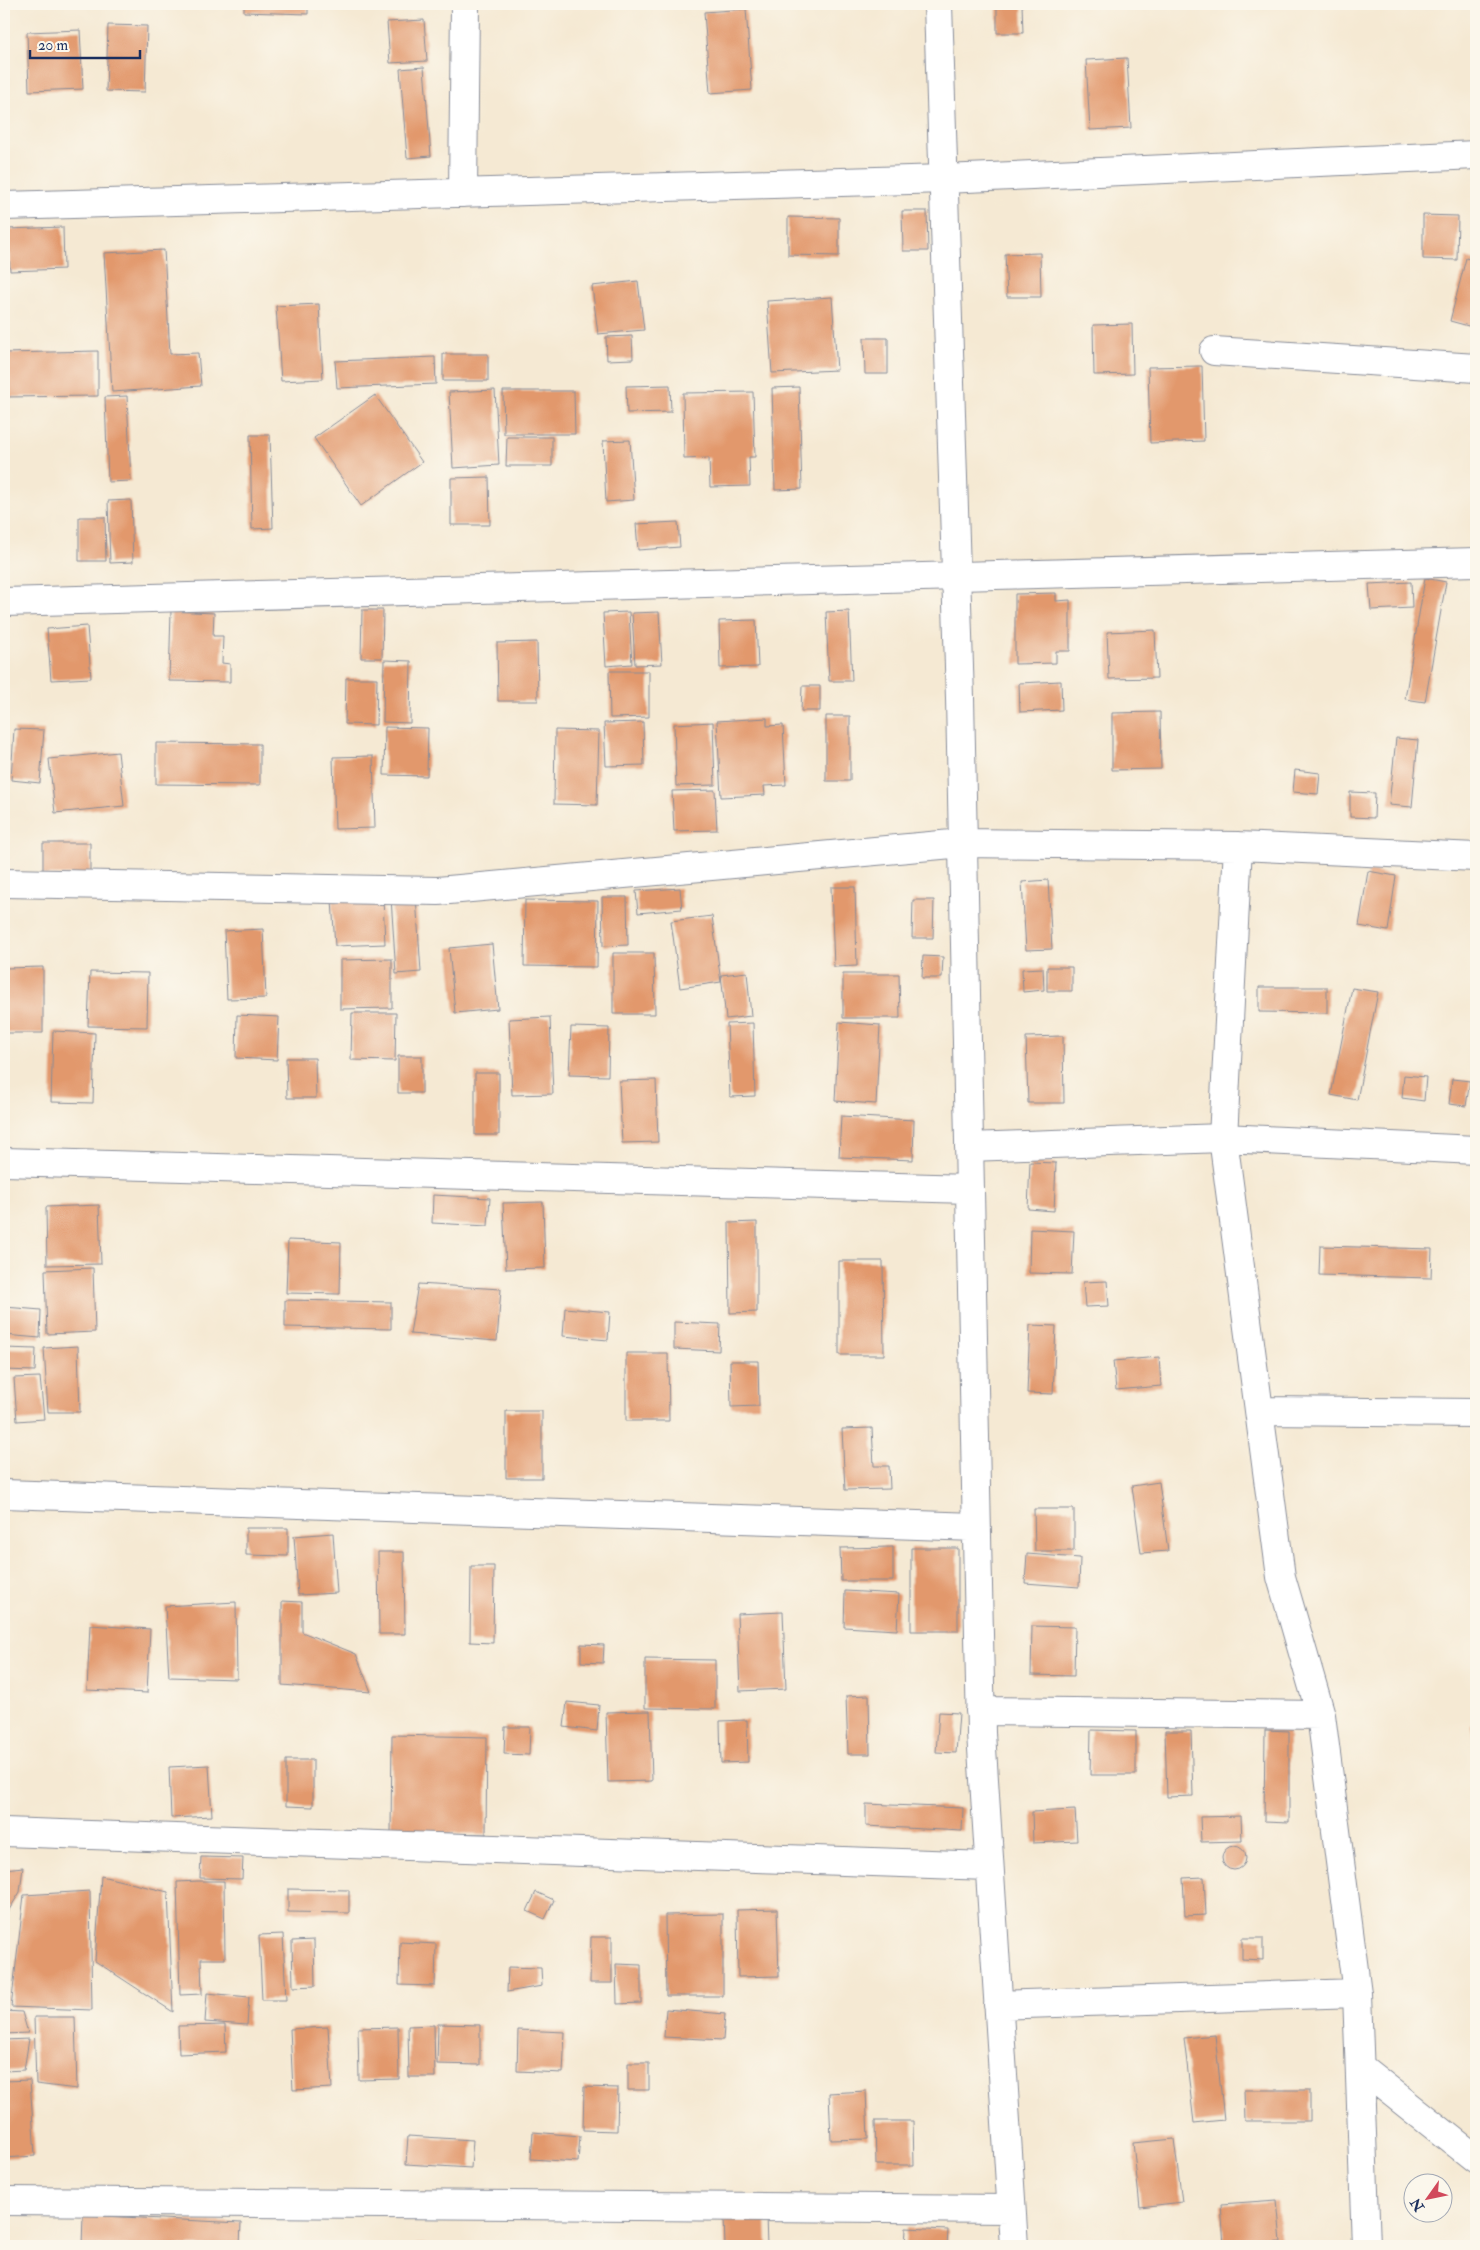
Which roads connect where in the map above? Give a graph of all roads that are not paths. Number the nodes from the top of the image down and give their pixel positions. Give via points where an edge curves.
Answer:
1 (464, 4) edge
2 (938, 4) edge
3 (1476, 155) edge
4 (944, 179) junction
5 (463, 193) junction
6 (4, 206) edge
7 (1214, 351) dead end
8 (1476, 368) edge
9 (1476, 562) edge
10 (956, 576) junction
11 (4, 602) edge
12 (963, 843) junction
13 (1238, 846) junction
14 (1476, 857) edge
15 (4, 884) edge
16 (1223, 1138) junction
17 (969, 1147) junction
18 (1476, 1150) edge
19 (4, 1162) edge
20 (969, 1189) junction
21 (1259, 1411) junction
22 (1476, 1413) edge
23 (4, 1494) edge
24 (976, 1527) junction
25 (980, 1712) junction
26 (1321, 1715) junction
27 (4, 1832) edge
28 (989, 1866) junction
29 (1357, 1993) junction
30 (998, 2005) junction
31 (1360, 2067) junction
32 (1476, 2158) edge
33 (4, 2201) edge
34 (1011, 2210) junction
35 (1014, 2246) edge
36 (1366, 2246) edge

1 - 5 street
2 - 4 street
3 - 4 street
4 - 5 street
4 - 10 street
5 - 6 street
7 - 8 street
9 - 10 street
10 - 11 street
10 - 12 street
12 - 13 street
12 - 15 street via 438,891
12 - 17 street
13 - 14 street
13 - 16 street
16 - 17 street
16 - 18 street
16 - 21 street
17 - 20 street
19 - 20 street
20 - 24 street
21 - 22 street
21 - 26 street via 1281,1577
23 - 24 street
24 - 25 street
25 - 26 street
25 - 28 street
26 - 29 street
27 - 28 street
28 - 30 street
29 - 30 street
29 - 31 street
30 - 34 street
31 - 32 street
31 - 36 street
33 - 34 street
34 - 35 street

